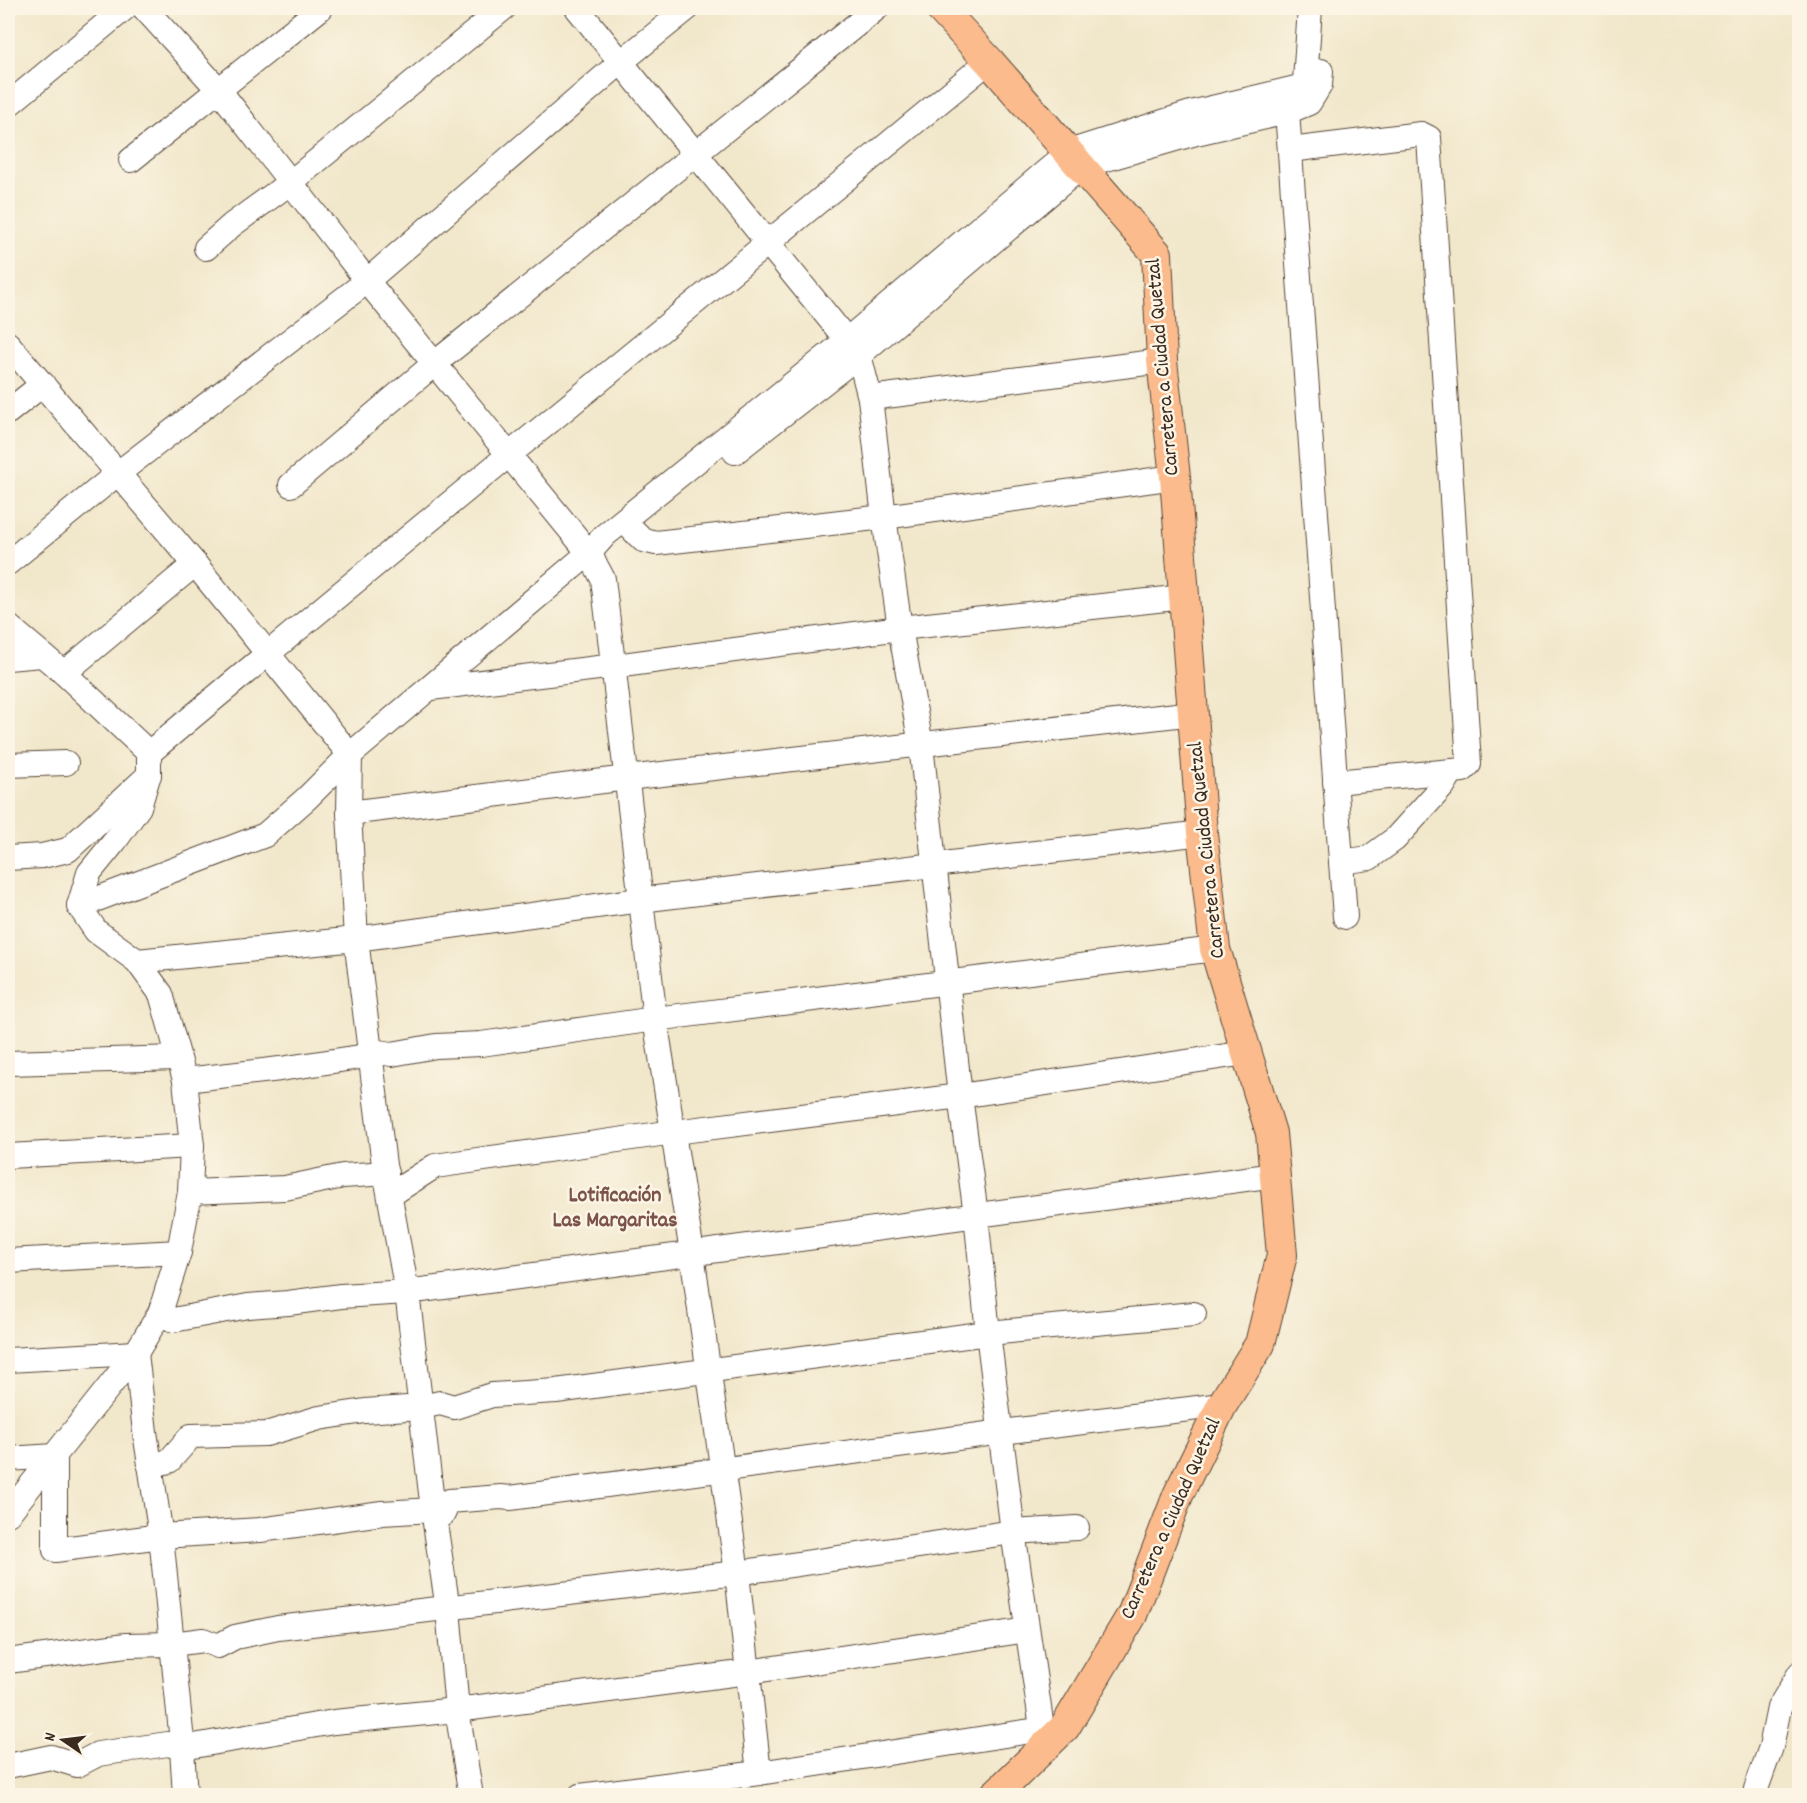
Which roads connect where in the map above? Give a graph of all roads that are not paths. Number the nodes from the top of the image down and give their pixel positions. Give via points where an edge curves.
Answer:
1 (125, 8) edge
2 (144, 8) edge
3 (321, 8) edge
4 (504, 8) edge
5 (577, 8) edge
6 (688, 8) edge
7 (877, 8) edge
8 (940, 8) edge
9 (1310, 8) edge
10 (1326, 8) edge
11 (989, 61) junction
12 (621, 62) junction
13 (219, 90) junction
14 (1286, 101) junction
15 (8, 105) edge
16 (1290, 150) junction
17 (695, 153) junction
18 (1076, 159) junction
19 (131, 160) dead end
20 (291, 182) junction
21 (769, 244) junction
22 (206, 248) dead end
23 (367, 281) junction
24 (8, 344) edge
25 (853, 348) junction
26 (1162, 361) junction
27 (434, 364) junction
28 (43, 384) junction
29 (870, 398) junction
30 (8, 412) edge
31 (509, 456) junction
32 (117, 474) junction
33 (1175, 477) junction
34 (291, 485) dead end
35 (884, 518) junction
36 (629, 526) junction
37 (589, 553) junction
38 (8, 563) edge
39 (195, 564) junction
40 (1185, 597) junction
41 (8, 626) edge
42 (900, 628) junction
43 (267, 654) junction
44 (41, 655) junction
45 (8, 658) edge
46 (615, 666) junction
47 (64, 673) junction
48 (431, 688) junction
49 (1194, 713) junction
50 (921, 745) junction
51 (350, 755) junction
52 (66, 763) dead end
53 (149, 764) junction
54 (8, 765) edge
55 (1452, 771) junction
56 (627, 778) junction
57 (1335, 782) junction
58 (349, 813) junction
59 (1202, 833) junction
60 (8, 858) edge
61 (1341, 862) junction
62 (934, 866) junction
63 (640, 900) junction
64 (78, 906) junction
65 (1345, 917) dead end
66 (356, 939) junction
67 (1215, 949) junction
68 (136, 961) junction
69 (948, 982) junction
70 (655, 1019) junction
71 (371, 1052) junction
72 (1246, 1053) junction
73 (8, 1063) edge
74 (181, 1069) junction
75 (960, 1096) junction
76 (674, 1132) junction
77 (192, 1146) junction
78 (8, 1156) edge
79 (1275, 1176) junction
80 (388, 1184) junction
81 (190, 1192) junction
82 (976, 1215) junction
83 (179, 1252) junction
84 (692, 1253) junction
85 (8, 1261) edge
86 (407, 1292) junction
87 (160, 1313) junction
88 (1194, 1314) dead end
89 (988, 1333) junction
90 (136, 1353) junction
91 (8, 1360) edge
92 (708, 1371) junction
93 (1222, 1405) junction
94 (421, 1407) junction
95 (1002, 1432) junction
96 (55, 1456) junction
97 (8, 1459) edge
98 (150, 1466) junction
99 (722, 1470) junction
100 (433, 1510) junction
101 (8, 1514) edge
102 (1077, 1528) dead end
103 (1013, 1532) junction
104 (161, 1536) junction
105 (737, 1573) junction
106 (448, 1609) junction
107 (1027, 1630) junction
108 (172, 1644) junction
109 (8, 1661) edge
110 (748, 1672) junction
111 (1800, 1673) edge
112 (457, 1710) junction
113 (182, 1748) junction
114 (8, 1766) edge
115 (759, 1773) junction
116 (1756, 1789) dead end
117 (185, 1796) edge
118 (471, 1796) edge
119 (580, 1796) edge
120 (993, 1796) edge

1 - 15 street
2 - 13 street
3 - 13 street
4 - 20 street
5 - 12 street
6 - 12 street
7 - 17 street
8 - 11 main road, Carretera a Ciudad Quetzal
9 - 14 street via 1305,81
10 - 14 street via 1320,85 1310,103
11 - 18 main road, Carretera a Ciudad Quetzal
11 - 21 street
12 - 17 street
12 - 23 street
13 - 19 street
13 - 20 street
14 - 16 street
14 - 18 street via 1194,123
16 - 55 street via 1421,134 1428,138 1469,764 1463,770
16 - 57 street
17 - 21 street
17 - 27 street
18 - 25 street
18 - 26 main road, Carretera a Ciudad Quetzal via 1157,254
20 - 22 street
20 - 23 street
21 - 25 street
21 - 31 street
23 - 27 street
23 - 32 street
24 - 28 street
25 - 29 street
25 - 36 street
26 - 29 street
26 - 33 main road, Carretera a Ciudad Quetzal
27 - 31 street
27 - 34 street
28 - 30 street
28 - 32 street
29 - 35 street
31 - 37 street
31 - 43 street
32 - 38 street
32 - 39 street
33 - 35 street
33 - 40 main road, Carretera a Ciudad Quetzal
35 - 36 street via 656,543 643,540
35 - 42 street
36 - 37 street via 612,548
37 - 46 street via 603,579
37 - 48 street
39 - 43 street
39 - 47 street
40 - 42 street
40 - 49 main road, Carretera a Ciudad Quetzal
41 - 44 street
42 - 46 street
42 - 50 street
43 - 51 street
43 - 53 street
44 - 45 street
44 - 47 street
46 - 48 street
46 - 56 street
47 - 53 street
48 - 51 street
49 - 50 street
49 - 59 main road, Carretera a Ciudad Quetzal
50 - 56 street
50 - 62 street
51 - 58 street
51 - 64 street via 265,835
52 - 54 street
53 - 60 street via 68,850
53 - 64 street via 139,807 89,873
55 - 57 street
55 - 61 street via 1395,840 1369,858
56 - 58 street
56 - 63 street
57 - 61 street
58 - 66 street
59 - 62 street
59 - 67 main road, Carretera a Ciudad Quetzal
61 - 65 street
62 - 63 street
62 - 69 street
63 - 66 street
63 - 70 street
64 - 68 street via 96,932
66 - 68 street
66 - 71 street
67 - 69 street
67 - 72 main road, Carretera a Ciudad Quetzal
68 - 74 street via 161,994
69 - 70 street
69 - 75 street
70 - 71 street via 481,1044 436,1046 392,1054
70 - 76 street
71 - 74 street via 280,1069
71 - 80 street
72 - 75 street
72 - 79 main road, Carretera a Ciudad Quetzal via 1271,1133
73 - 74 street
74 - 77 street
75 - 76 street
75 - 82 street
76 - 80 street via 435,1166
76 - 84 street
77 - 78 street
77 - 81 street
79 - 82 street
79 - 93 main road, Carretera a Ciudad Quetzal via 1282,1255 1260,1344
80 - 81 street via 343,1176 285,1188
80 - 86 street
81 - 83 street
82 - 84 street
82 - 89 street
83 - 85 street
83 - 87 street
84 - 86 street
84 - 92 street
86 - 87 street via 248,1306 172,1320
86 - 94 street
87 - 90 street
88 - 89 street
89 - 92 street
89 - 95 street
90 - 91 street
90 - 96 street
90 - 98 street
92 - 94 street via 556,1391 492,1395 454,1407 440,1403
92 - 99 street
93 - 95 street
93 - 120 main road, Carretera a Ciudad Quetzal via 1178,1495 1132,1615 1065,1727
94 - 98 street via 330,1416 266,1434 191,1436 169,1461
94 - 100 street
95 - 99 street
95 - 103 street
96 - 97 street
96 - 101 street
96 - 104 street via 55,1550
98 - 104 street
99 - 100 street via 510,1498 448,1501 443,1514
99 - 105 street
100 - 104 street via 351,1516 260,1530
100 - 106 street
102 - 103 street
103 - 105 street
103 - 107 street
104 - 108 street
105 - 106 street
105 - 110 street
106 - 108 street via 278,1628 235,1637 218,1646 203,1640
106 - 112 street
107 - 110 street
107 - 115 street via 1041,1721 1037,1730
108 - 109 street via 126,1645
108 - 113 street
110 - 112 street
110 - 115 street
111 - 116 street via 1779,1708
112 - 113 street via 334,1722
112 - 118 street
113 - 114 street via 168,1744 98,1754 77,1765 51,1757
113 - 117 street
115 - 119 street

